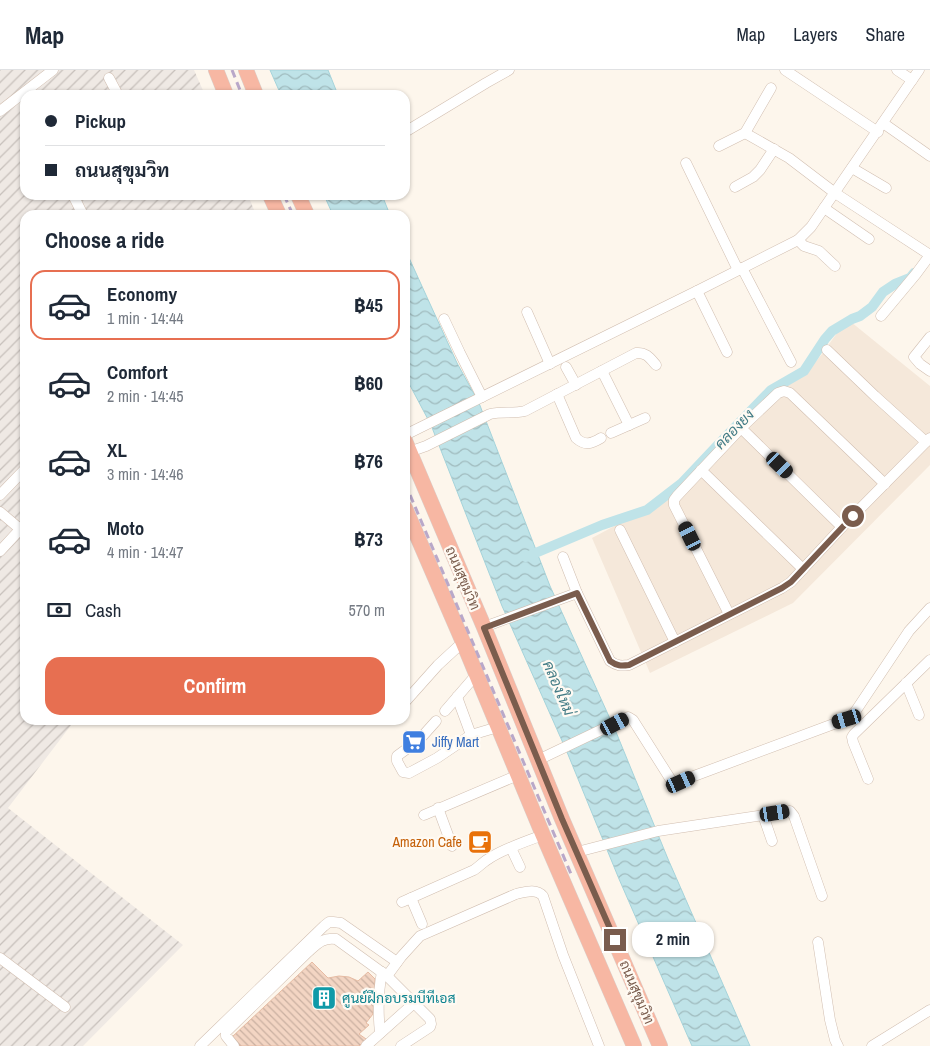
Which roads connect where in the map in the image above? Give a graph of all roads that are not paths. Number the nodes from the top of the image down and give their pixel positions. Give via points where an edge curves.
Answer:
1 (53, 70) edge
2 (216, 70) edge
3 (246, 70) edge
4 (509, 70) edge
5 (786, 70) edge
6 (897, 70) edge
7 (919, 70) edge
8 (110, 78) dead end
9 (912, 80) junction
10 (771, 88) dead end
11 (30, 90) edge
12 (116, 90) edge
13 (224, 90) edge
14 (254, 90) edge
15 (20, 98) edge
16 (0, 112) edge
17 (880, 128) junction
18 (410, 129) edge
19 (745, 132) junction
20 (719, 146) dead end
21 (774, 149) junction
22 (930, 156) edge
23 (686, 164) dead end
24 (852, 168) junction
25 (735, 187) dead end
26 (886, 188) dead end
27 (835, 193) junction
28 (824, 208) junction
29 (869, 239) dead end
30 (798, 240) junction
31 (928, 254) edge
32 (835, 266) dead end
33 (740, 269) junction
34 (697, 292) junction
35 (526, 312) dead end
36 (881, 316) dead end
37 (444, 319) dead end
38 (930, 337) edge
39 (827, 350) dead end
40 (726, 352) dead end
41 (791, 362) dead end
42 (550, 364) junction
43 (656, 365) dead end
44 (566, 367) dead end
45 (602, 371) junction
46 (930, 371) edge
47 (576, 385) junction
48 (557, 394) junction
49 (481, 398) junction
50 (645, 418) dead end
51 (629, 425) junction
52 (741, 428) junction
53 (410, 432) edge
54 (611, 433) dead end
55 (601, 438) dead end
56 (928, 440) edge
57 (410, 446) edge
58 (410, 452) edge
59 (701, 470) junction
60 (20, 474) edge
61 (885, 484) junction
62 (0, 494) edge
63 (0, 512) edge
64 (410, 520) edge
65 (20, 526) edge
66 (842, 527) junction
67 (20, 529) edge
68 (620, 530) dead end
69 (0, 551) edge
70 (563, 557) dead end
71 (802, 569) junction
72 (577, 593) junction
73 (930, 608) edge
74 (729, 614) junction
75 (491, 625) junction
76 (463, 642) junction
77 (675, 642) junction
78 (930, 660) edge
79 (476, 675) junction
80 (906, 683) junction
81 (410, 697) edge
82 (457, 697) junction
83 (445, 711) dead end
84 (919, 715) dead end
85 (436, 721) dead end
86 (498, 726) junction
87 (471, 734) junction
88 (538, 760) junction
89 (518, 775) junction
90 (868, 779) dead end
91 (438, 808) junction
92 (424, 815) dead end
93 (763, 815) junction
94 (543, 835) junction
95 (772, 841) dead end
96 (452, 846) dead end
97 (512, 848) junction
98 (577, 852) junction
99 (520, 867) dead end
100 (822, 896) dead end
101 (422, 924) dead end
102 (818, 942) dead end
103 (0, 958) edge
104 (399, 960) junction
105 (385, 974) junction
106 (414, 1003) junction
107 (65, 1007) dead end
108 (930, 1010) edge
109 (380, 1033) junction
110 (200, 1046) edge
111 (234, 1046) edge
112 (366, 1046) edge
113 (401, 1046) edge
114 (599, 1046) edge
115 (634, 1046) edge
116 (660, 1046) edge
117 (838, 1046) edge
118 (872, 1046) edge

1 - 11 street
2 - 13 highway
3 - 14 highway
4 - 18 street
5 - 17 street
6 - 9 street
7 - 9 street
8 - 12 street
9 - 17 street
10 - 19 street
15 - 16 street
17 - 22 street
17 - 24 street
19 - 20 street
19 - 21 street
21 - 25 street via 753,177
21 - 27 street
23 - 33 street
24 - 26 street
24 - 27 street
27 - 28 street
27 - 31 street
28 - 29 street
28 - 30 street
30 - 32 street via 804,246 819,251
30 - 33 street
31 - 36 street via 916,274
33 - 34 street
33 - 41 street
34 - 40 street
34 - 42 street
35 - 42 street
37 - 49 street
38 - 46 street via 914,357
39 - 56 street
42 - 49 street
43 - 45 street via 642,352
44 - 47 street
45 - 47 street
45 - 51 street
47 - 48 street
48 - 55 street via 576,438 587,444
48 - 57 street via 525,411 490,414 426,446
49 - 53 street
50 - 51 street
51 - 54 street
52 - 59 street
52 - 61 street via 778,393 790,393
52 - 66 street
56 - 61 street
58 - 75 highway, ถนนสุขุมวิท
59 - 71 street
59 - 74 street via 677,496 674,505
60 - 62 street
61 - 66 street
63 - 65 street
64 - 76 highway, ถนนสุขุมวิท
66 - 71 street
67 - 69 street
68 - 77 street
70 - 72 street
71 - 74 street via 782,588
72 - 75 street
72 - 77 street via 610,661 616,665 629,665
73 - 88 street via 909,631 850,717 676,783 628,717
74 - 77 street
75 - 88 highway, ถนนสุขุมวิท
76 - 79 highway, ถนนสุขุมวิท
76 - 81 street
78 - 80 street
79 - 82 street
79 - 86 highway, ถนนสุขุมวิท
80 - 84 street
80 - 90 street via 852,737
82 - 83 street
82 - 87 street
85 - 87 street via 397,756 404,772 409,773 438,758
86 - 87 street
86 - 89 highway, ถนนสุขุมวิท
88 - 98 highway, ถนนสุขุมวิท
89 - 91 street
89 - 94 highway, ถนนสุขุมวิท
91 - 92 street
91 - 96 street
93 - 95 street
93 - 98 street via 658,831
93 - 100 street via 792,812
94 - 97 street
94 - 115 highway, ถนนสุขุมวิท
97 - 99 street
97 - 101 street via 489,858 474,870 406,900
98 - 116 highway, ถนนสุขุมวิท
102 - 117 street via 830,1020
103 - 107 street
104 - 105 street
104 - 110 street via 348,927 329,922
104 - 114 street via 420,936 516,894 540,893
105 - 106 street
105 - 109 street via 380,981
105 - 111 street via 336,939 320,941 226,1032
106 - 109 street
106 - 113 street via 431,1024
108 - 118 street
109 - 112 street

